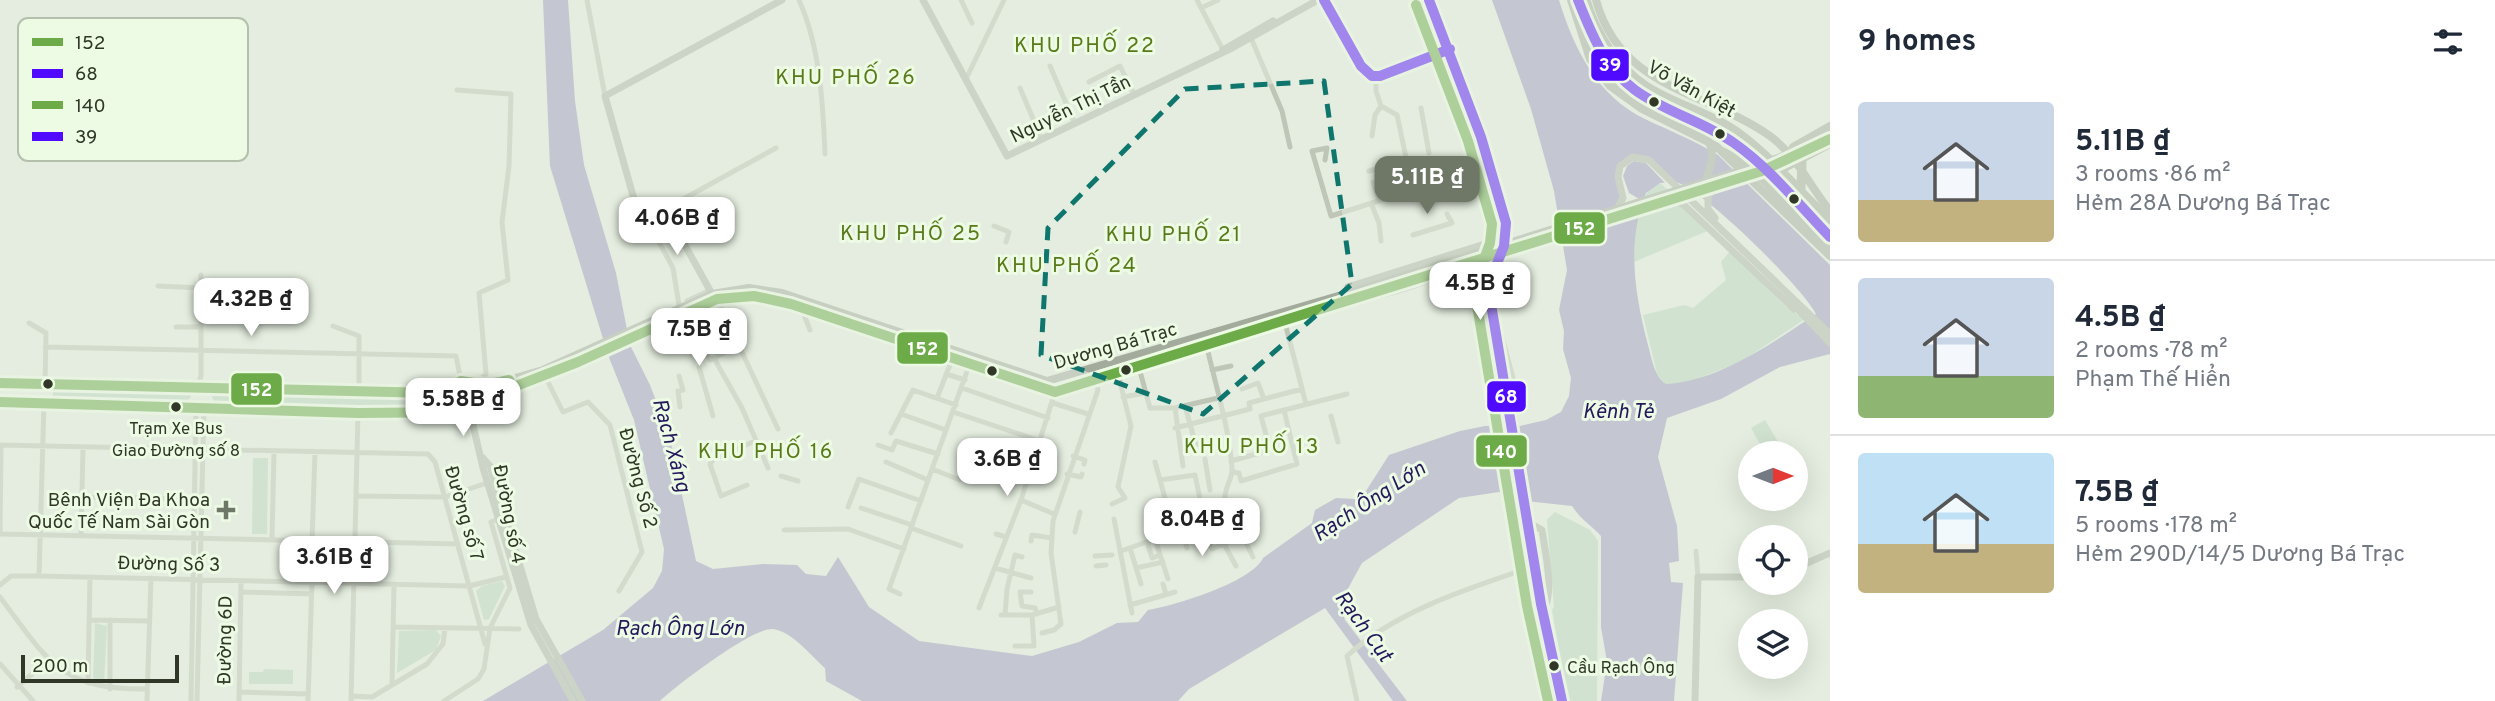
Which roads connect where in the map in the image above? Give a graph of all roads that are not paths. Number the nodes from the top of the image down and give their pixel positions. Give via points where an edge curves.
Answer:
1 (587, 0) edge
2 (782, 0) edge
3 (799, 0) edge
4 (923, 0) edge
5 (961, 0) edge
6 (1004, 0) edge
7 (1197, 0) edge
8 (1218, 0) edge
9 (1309, 0) edge
10 (1318, 0) edge
11 (1324, 0) edge
12 (1332, 0) edge
13 (1429, 0) edge
14 (1597, 0) edge
15 (1579, 1) edge
16 (1201, 8) junction
17 (1329, 9) junction
18 (972, 23) dead end
19 (1251, 38) junction
20 (1586, 48) junction
21 (1450, 49) junction
22 (1223, 50) junction
23 (1596, 58) junction
24 (1050, 66) dead end
25 (1376, 76) junction
26 (965, 80) junction
27 (1089, 82) dead end
28 (1020, 88) dead end
29 (457, 90) dead end
30 (1133, 94) junction
31 (605, 96) junction
32 (1381, 106) junction
33 (1421, 108) dead end
34 (1075, 124) junction
35 (1830, 126) edge
36 (1830, 132) edge
37 (1372, 136) dead end
38 (1808, 139) junction
39 (1042, 141) junction
40 (1830, 141) edge
41 (1290, 147) dead end
42 (776, 148) dead end
43 (1786, 150) junction
44 (1723, 152) junction
45 (1429, 153) dead end
46 (1815, 153) junction
47 (825, 154) dead end
48 (1771, 158) junction
49 (1325, 160) dead end
50 (1405, 161) junction
51 (1799, 164) junction
52 (1440, 168) dead end
53 (1369, 171) dead end
54 (1785, 172) junction
55 (1767, 173) junction
56 (1752, 174) junction
57 (1410, 176) junction
58 (1393, 180) dead end
59 (1373, 182) dead end
60 (1704, 183) junction
61 (1777, 183) junction
62 (1720, 184) junction
63 (1676, 187) junction
64 (1801, 190) junction
65 (1766, 194) junction
66 (1397, 195) dead end
67 (1670, 198) junction
68 (1379, 200) junction
69 (1636, 202) junction
70 (1371, 203) junction
71 (665, 209) junction
72 (1617, 209) junction
73 (1830, 211) edge
74 (1447, 214) dead end
75 (646, 218) junction
76 (1830, 220) edge
77 (994, 226) dead end
78 (1413, 235) dead end
79 (1507, 237) junction
80 (1830, 237) edge
81 (1381, 241) dead end
82 (1006, 242) dead end
83 (1830, 248) edge
84 (1462, 251) junction
85 (1501, 256) junction
86 (1830, 256) edge
87 (1469, 265) junction
88 (201, 275) dead end
89 (158, 286) dead end
90 (1488, 286) junction
91 (201, 288) junction
92 (1349, 295) junction
93 (714, 296) junction
94 (1491, 302) junction
95 (800, 303) junction
96 (679, 305) junction
97 (659, 314) dead end
98 (1805, 314) junction
99 (1284, 319) junction
100 (29, 323) dead end
101 (333, 326) dead end
102 (176, 327) dead end
103 (201, 327) junction
104 (810, 330) dead end
105 (1830, 334) edge
106 (1206, 343) junction
107 (1830, 343) edge
108 (739, 345) junction
109 (46, 347) junction
110 (1176, 349) junction
111 (201, 351) junction
112 (359, 354) junction
113 (953, 357) junction
114 (714, 358) junction
115 (577, 360) junction
116 (971, 360) junction
117 (1138, 364) junction
118 (1231, 366) dead end
119 (699, 367) dead end
120 (1117, 370) junction
121 (1212, 370) junction
122 (946, 374) junction
123 (545, 376) junction
124 (679, 376) dead end
125 (1095, 377) junction
126 (1513, 378) junction
127 (965, 380) junction
128 (1054, 380) junction
129 (461, 381) junction
130 (0, 383) edge
131 (474, 383) junction
132 (45, 385) junction
133 (201, 388) junction
134 (962, 388) junction
135 (451, 389) junction
136 (1242, 389) dead end
137 (1302, 389) junction
138 (1055, 392) junction
139 (359, 393) junction
140 (1146, 393) junction
141 (1347, 394) dead end
142 (1123, 397) junction
143 (937, 398) junction
144 (1218, 398) junction
145 (1264, 399) junction
146 (481, 400) junction
147 (0, 402) edge
148 (44, 403) junction
149 (1053, 403) junction
150 (1306, 404) junction
151 (956, 405) junction
152 (1185, 406) junction
153 (200, 407) junction
154 (680, 407) dead end
155 (1175, 408) junction
156 (457, 410) junction
157 (1284, 410) junction
158 (470, 412) junction
159 (953, 412) junction
160 (358, 413) junction
161 (901, 414) junction
162 (1088, 414) junction
163 (713, 416) dead end
164 (1331, 416) dead end
165 (1223, 417) junction
166 (1048, 418) junction
167 (1516, 422) dead end
168 (1191, 424) junction
169 (1175, 428) junction
170 (778, 429) dead end
171 (946, 430) junction
172 (891, 433) dead end
173 (755, 441) junction
174 (1040, 441) junction
175 (1268, 442) dead end
176 (1338, 442) dead end
177 (878, 444) dead end
178 (1, 445) edge
179 (1196, 445) dead end
180 (42, 446) junction
181 (83, 447) junction
182 (199, 450) junction
183 (1267, 451) dead end
184 (274, 452) junction
185 (315, 452) junction
186 (357, 452) junction
187 (938, 454) junction
188 (1073, 456) junction
189 (483, 458) junction
190 (1205, 458) dead end
191 (1231, 461) junction
192 (886, 462) dead end
193 (1155, 462) dead end
194 (1084, 464) dead end
195 (1183, 466) dead end
196 (768, 468) dead end
197 (932, 469) junction
198 (1233, 472) junction
199 (1067, 474) junction
200 (1082, 474) dead end
201 (781, 476) dead end
202 (928, 480) junction
203 (960, 480) dead end
204 (1160, 480) junction
205 (797, 481) dead end
206 (488, 483) junction
207 (747, 485) dead end
208 (0, 488) edge
209 (1210, 490) dead end
210 (356, 496) junction
211 (82, 497) junction
212 (445, 497) junction
213 (1165, 498) dead end
214 (198, 499) junction
215 (1199, 499) dead end
216 (1021, 500) junction
217 (921, 501) junction
218 (1112, 504) dead end
219 (848, 507) dead end
220 (1229, 507) junction
221 (861, 508) dead end
222 (1176, 508) dead end
223 (1080, 512) dead end
224 (1054, 514) junction
225 (502, 518) junction
226 (1114, 519) dead end
227 (1202, 521) junction
228 (1258, 524) dead end
229 (912, 527) junction
230 (1183, 529) junction
231 (784, 530) dead end
232 (1075, 532) dead end
233 (1242, 533) junction
234 (0, 534) edge
235 (996, 534) dead end
236 (40, 535) junction
237 (80, 536) junction
238 (1006, 537) junction
239 (197, 538) junction
240 (1052, 538) junction
241 (1155, 539) junction
242 (272, 540) junction
243 (313, 541) junction
244 (1031, 541) dead end
245 (355, 542) junction
246 (1147, 542) junction
247 (458, 544) junction
248 (961, 546) dead end
249 (1130, 548) junction
250 (1187, 548) dead end
251 (904, 549) junction
252 (1121, 551) junction
253 (1696, 551) dead end
254 (1830, 553) edge
255 (1112, 555) dead end
256 (1160, 555) junction
257 (1095, 556) dead end
258 (1022, 557) dead end
259 (1253, 558) dead end
260 (1163, 562) junction
261 (1808, 563) edge
262 (1106, 565) dead end
263 (1096, 566) dead end
264 (1236, 566) dead end
265 (995, 568) junction
266 (1136, 568) junction
267 (1528, 568) junction
268 (1010, 573) junction
269 (39, 576) junction
270 (90, 577) junction
271 (506, 577) junction
272 (1698, 577) junction
273 (1738, 577) edge
274 (150, 578) junction
275 (1031, 578) dead end
276 (196, 580) junction
277 (241, 581) junction
278 (275, 582) junction
279 (312, 582) junction
280 (354, 583) junction
281 (394, 584) junction
282 (1141, 584) dead end
283 (0, 585) edge
284 (469, 586) junction
285 (619, 591) dead end
286 (1007, 591) junction
287 (241, 592) junction
288 (1031, 592) dead end
289 (1175, 592) dead end
290 (275, 593) junction
291 (311, 594) junction
292 (900, 594) dead end
293 (1166, 594) junction
294 (1020, 595) junction
295 (0, 597) edge
296 (1130, 605) junction
297 (1059, 607) junction
298 (979, 608) dead end
299 (1543, 611) junction
300 (1132, 613) dead end
301 (1034, 614) junction
302 (89, 620) junction
303 (110, 620) junction
304 (149, 621) junction
305 (393, 627) junction
306 (445, 628) junction
307 (481, 628) junction
308 (490, 628) junction
309 (519, 629) dead end
310 (1042, 633) dead end
311 (485, 644) junction
312 (1015, 646) dead end
313 (48, 660) junction
314 (0, 664) edge
315 (88, 683) junction
316 (392, 684) junction
317 (17, 687) junction
318 (147, 689) junction
319 (110, 690) junction
320 (239, 692) junction
321 (308, 698) edge
322 (351, 698) edge
323 (1561, 699) edge
324 (33, 701) edge
325 (147, 701) edge
326 (191, 701) edge
327 (197, 701) edge
328 (239, 701) edge
329 (444, 701) edge
330 (573, 701) edge
331 (582, 701) edge
332 (1357, 701) edge
333 (1542, 701) edge
334 (1695, 701) edge

1 - 31 street
2 - 31 main road
3 - 47 street via 809,22 822,96
4 - 26 main road
5 - 18 street
6 - 26 street
7 - 16 street
8 - 16 street
9 - 22 main road, Nguyễn Thị Tần
10 - 19 main road, Nguyễn Thị Tần
11 - 17 main road
12 - 17 street
13 - 21 main road
14 - 43 main road, Võ Văn Kiệt via 1616,41 1638,68 1758,129
15 - 20 main road, Võ Văn Kiệt
15 - 23 highway
15 - 48 highway, Võ Văn Kiệt via 1628,71 1647,87 1724,124
15 - 55 highway, Võ Văn Kiệt via 1601,52 1628,84 1723,135
16 - 22 street
17 - 25 main road via 1361,66
19 - 22 main road, Nguyễn Thị Tần
19 - 41 street via 1282,111
20 - 23 main road
20 - 44 main road, Võ Văn Kiệt via 1600,74 1621,97
21 - 25 main road
21 - 79 main road via 1486,154
22 - 30 main road, Nguyễn Thị Tần
23 - 60 main road, bridge via 1634,98 1703,133 1714,152
24 - 34 street
25 - 32 street
26 - 39 main road, Nguyễn Thị Tần via 1007,156
27 - 30 street via 1120,66
28 - 39 street
29 - 131 street via 511,94 502,222 508,280 479,293 486,374
30 - 34 main road, Nguyễn Thị Tần
31 - 75 main road via 637,209
32 - 37 street
32 - 50 street via 1397,115
33 - 45 street
34 - 39 main road, Nguyễn Thị Tần
35 - 38 main road
36 - 60 main road, bridge via 1786,155
38 - 43 main road
38 - 46 main road
40 - 46 main road
40 - 56 main road, bridge
42 - 71 street
43 - 48 main road
43 - 51 main road, Võ Văn Kiệt
44 - 55 highway
44 - 65 main road, Võ Văn Kiệt
46 - 51 main road
48 - 54 highway, Võ Văn Kiệt
48 - 55 main road
49 - 70 street via 1327,148 1312,151 1331,216
50 - 53 street
50 - 57 street
51 - 54 main road
51 - 64 highway
51 - 73 main road, Võ Văn Kiệt
52 - 57 street
54 - 55 main road
54 - 61 highway
54 - 64 highway, Võ Văn Kiệt
55 - 61 highway, Võ Văn Kiệt
55 - 65 main road
56 - 62 main road, bridge
56 - 83 main road, bridge
57 - 58 street
59 - 68 street
60 - 69 main road, bridge
61 - 80 highway, Võ Văn Kiệt
62 - 67 main road, bridge
62 - 98 main road via 1708,196 1711,214 1797,297
63 - 69 main road via 1648,162 1633,159 1621,176 1627,194
63 - 72 main road via 1649,160 1629,158 1619,170 1623,198
63 - 98 main road
64 - 76 highway, Võ Văn Kiệt
65 - 86 main road, Võ Văn Kiệt
66 - 68 street
67 - 92 main road, bridge
67 - 98 main road via 1684,205 1787,304
68 - 70 street
69 - 72 main road, bridge
70 - 81 street via 1380,223
71 - 75 main road
71 - 93 main road
72 - 92 main road, bridge
74 - 78 street via 1452,223
75 - 96 street via 673,268
77 - 82 street via 1010,232
79 - 84 main road, Dương Bá Trạc
79 - 85 main road
84 - 87 main road
84 - 92 main road, Dương Bá Trạc via 1348,287
85 - 87 main road, Dương Bá Trạc
85 - 90 main road
87 - 90 main road
87 - 92 main road, Dương Bá Trạc via 1383,293 1354,300
88 - 91 street
89 - 91 street
90 - 94 main road
91 - 103 street
92 - 99 main road, Dương Bá Trạc
92 - 110 main road, Dương Bá Trạc
93 - 95 main road, Dương Bá Trạc
93 - 96 street
93 - 108 street
93 - 114 street via 685,317 710,360
93 - 115 main road, Dương Bá Trạc
94 - 126 street
94 - 126 street via 1493,384
94 - 299 main road, bridge
95 - 104 street
95 - 113 main road, Dương Bá Trạc
95 - 116 main road, Dương Bá Trạc
96 - 97 street
98 - 105 main road
98 - 107 main road
99 - 106 main road, Dương Bá Trạc
99 - 137 street
100 - 109 street via 46,333
101 - 112 street via 359,336
102 - 103 street
103 - 111 street
106 - 110 main road, Dương Bá Trạc
106 - 121 street
108 - 114 street
108 - 170 street
109 - 111 street
109 - 132 street
110 - 117 main road, Dương Bá Trạc
110 - 128 main road, Dương Bá Trạc
111 - 112 street
111 - 133 street
112 - 129 street via 456,356
112 - 139 street
113 - 116 main road, Dương Bá Trạc
113 - 122 street
114 - 173 street
115 - 123 main road
115 - 131 main road via 495,384
116 - 127 street
116 - 128 main road, Dương Bá Trạc
116 - 138 main road, Dương Bá Trạc
117 - 120 main road, Dương Bá Trạc
117 - 140 street
118 - 121 street
119 - 163 street
120 - 125 main road, Dương Bá Trạc
120 - 142 street
121 - 144 street
122 - 127 street
122 - 143 street
123 - 146 main road
123 - 285 street, Đường Số 2 via 563,412 588,402 610,425 642,552
124 - 154 street via 683,390 678,391
125 - 138 main road, Dương Bá Trạc
125 - 162 street via 1098,390
126 - 167 street via 1518,397
127 - 134 street
128 - 138 main road
129 - 131 main road
129 - 135 main road
130 - 132 main road
131 - 146 main road
132 - 133 main road
132 - 148 main road
133 - 139 main road
133 - 153 main road
134 - 151 street
134 - 166 street
135 - 139 main road
135 - 156 main road via 451,403
136 - 145 street via 1258,383
137 - 145 street
137 - 150 street
138 - 149 street, Dương Bá Trạc
140 - 142 street
140 - 155 street via 1150,408
141 - 150 street
142 - 218 street via 1131,426 1118,486 1125,498
143 - 151 street
143 - 161 street via 913,390
144 - 152 street
144 - 165 street
145 - 165 street via 1249,403 1250,409
146 - 158 main road
147 - 148 main road
148 - 153 main road
148 - 180 street
149 - 162 street
149 - 166 street, Dương Bá Trạc
150 - 157 street
151 - 159 street
152 - 155 street
152 - 168 street
153 - 160 main road
153 - 182 street
155 - 169 street
156 - 158 main road
156 - 160 main road
157 - 175 street via 1261,416
157 - 198 street via 1297,464 1241,481 1239,473
158 - 189 main road, Đường số 4
159 - 171 street
159 - 174 street
160 - 186 street
161 - 171 street
161 - 172 street
162 - 188 street
164 - 176 street
165 - 168 street
165 - 191 street
166 - 174 street, Dương Bá Trạc
168 - 169 street
168 - 179 street
169 - 195 street
171 - 187 street
173 - 196 street
173 - 207 street via 710,464 722,496
174 - 216 street, Dương Bá Trạc
177 - 187 street via 892,450 896,441
178 - 180 street
178 - 208 street
180 - 181 street
180 - 236 street
181 - 182 street
181 - 211 street
182 - 184 street, Đường số 7
182 - 214 street
183 - 191 street
184 - 185 street, Đường số 7
184 - 242 street
185 - 186 street, Đường số 7
185 - 243 street
186 - 210 street
186 - 212 street, Đường số 7 via 428,454 435,462
187 - 197 street
188 - 194 street via 1085,460
188 - 199 street
189 - 206 main road, Đường số 4
189 - 225 main road, Đường số 4 via 490,466
190 - 209 street
191 - 198 street
192 - 202 street
193 - 204 street
197 - 202 street
197 - 203 street
198 - 220 street via 1224,493
199 - 200 street
199 - 224 street
201 - 205 street
202 - 217 street
204 - 213 street
204 - 215 street via 1195,475
206 - 212 street
206 - 225 main road, Đường số 4
208 - 234 street
210 - 212 street
210 - 245 street
211 - 214 street
211 - 237 street
212 - 247 street, Đường số 7
214 - 239 street
216 - 224 street
216 - 238 street, Dương Bá Trạc
217 - 219 street via 859,479
217 - 229 street
220 - 227 street
220 - 233 street
221 - 229 street
222 - 230 street
223 - 232 street
224 - 240 street
225 - 271 street, Đường số 4 via 491,522
225 - 330 main road via 531,625
225 - 331 main road via 536,619
226 - 252 street
227 - 230 street
227 - 264 street via 1212,549 1228,543
228 - 233 street
229 - 248 street
229 - 251 street
230 - 241 street
230 - 250 street
231 - 251 street via 848,529
233 - 259 street
234 - 236 street
235 - 238 street
236 - 237 street
236 - 269 street
237 - 239 street
238 - 265 street, Dương Bá Trạc
239 - 242 street
239 - 276 street
240 - 244 street via 1032,535
240 - 297 street
241 - 246 street
241 - 256 street
242 - 243 street
243 - 245 street
245 - 247 street
245 - 280 street
246 - 249 street
246 - 256 street via 1152,558
247 - 284 street, Đường số 7
249 - 252 street
249 - 266 street
251 - 292 street via 889,589
252 - 296 street
253 - 272 street
254 - 261 main road
255 - 257 street
256 - 260 street
258 - 268 street via 1015,555
260 - 266 street
260 - 293 street
262 - 263 street
265 - 268 street
265 - 298 street, Dương Bá Trạc
266 - 282 street
267 - 299 main road
267 - 299 main road via 1522,530 1535,526 1542,530 1548,595
267 - 332 street via 1437,602 1367,638 1347,656
268 - 275 street
268 - 286 street
269 - 270 street, Đường Số 3
269 - 283 street, Đường Số 3 via 11,576
270 - 274 street, Đường Số 3
270 - 302 street
271 - 284 street, Đường Số 3
271 - 308 street, Đường số 4 via 510,588
272 - 273 main road
272 - 334 main road
274 - 276 street, Đường Số 3
274 - 304 street
276 - 277 street, Đường Số 3
276 - 326 street
276 - 327 street
277 - 278 street, Đường Số 3
277 - 287 street, Đường 6D
278 - 279 street, Đường Số 3
278 - 290 street
279 - 280 street, Đường Số 3
279 - 291 street
280 - 281 street, Đường Số 3
280 - 322 street
281 - 284 street, Đường Số 3
281 - 305 street
284 - 307 street, Đường số 7
286 - 294 street
286 - 301 street via 1003,615
287 - 290 street
287 - 320 street, Đường 6D
288 - 294 street
289 - 293 street
290 - 291 street
291 - 321 street
293 - 296 street
294 - 301 street via 1022,606 1035,608
295 - 313 street
296 - 300 street
297 - 301 street
297 - 310 street via 1061,624
299 - 323 main road
301 - 312 street via 1034,646
302 - 303 street
302 - 315 street
303 - 304 street
303 - 319 street
304 - 318 street
305 - 306 street
305 - 316 street
306 - 307 street
306 - 316 street via 436,656
307 - 308 street
307 - 311 street, Đường số 7
308 - 309 street
308 - 311 street
311 - 329 street via 484,669 478,679
313 - 315 street
313 - 317 street
314 - 317 street
315 - 319 street
316 - 322 street via 372,697
317 - 324 street
318 - 319 street
318 - 325 street
320 - 321 street
320 - 328 street, Đường 6D
323 - 333 street

